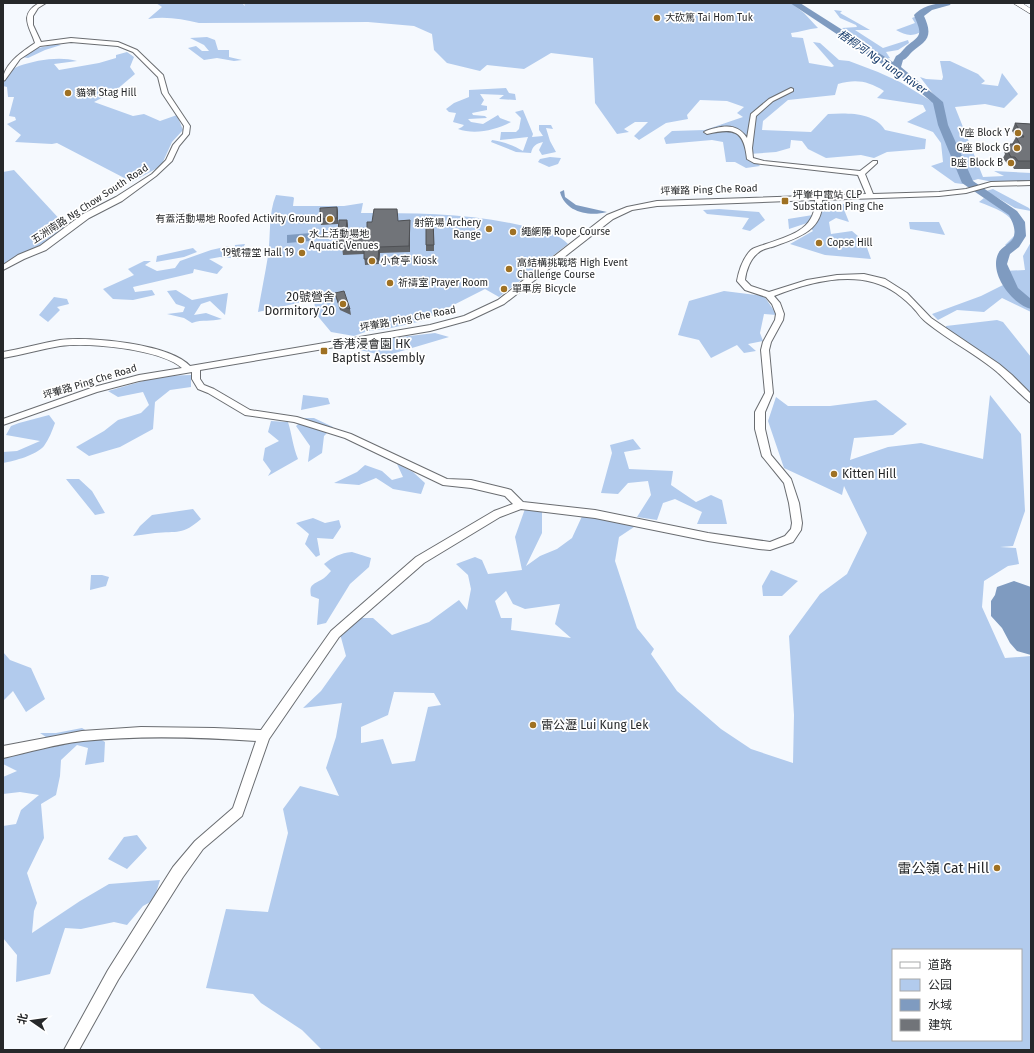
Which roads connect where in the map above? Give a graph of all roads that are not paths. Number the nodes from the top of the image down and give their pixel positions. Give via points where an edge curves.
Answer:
1 (43, 3) edge
2 (1017, 3) edge
3 (1031, 12) edge
4 (38, 44) junction
5 (3, 78) edge
6 (791, 90) dead end
7 (707, 132) dead end
8 (749, 148) junction
9 (875, 162) dead end
10 (861, 173) junction
11 (1031, 183) edge
12 (870, 196) junction
13 (818, 197) junction
14 (3, 268) edge
15 (769, 295) junction
16 (3, 355) edge
17 (192, 368) junction
18 (1031, 400) edge
19 (3, 422) edge
20 (520, 505) junction
21 (264, 736) junction
22 (3, 752) edge
23 (71, 1050) edge

1 - 4 street via 35,8 29,20
2 - 3 main road
4 - 5 street via 18,58
4 - 14 street, 五洲南路 Ng Chow South Road via 71,40 118,44 135,51 161,76 165,93 187,126 186,134 176,145 169,161 154,175 119,199 86,216 43,248
6 - 8 street via 771,100 753,114
7 - 8 street via 726,128 736,129
8 - 10 street via 749,157 753,160
9 - 10 street
10 - 12 street
11 - 12 street, 坪輋路 Ping Che Road via 998,183 939,194
12 - 13 street, 坪輋路 Ping Che Road
13 - 15 street via 820,208 817,220 806,230 756,250 746,264 742,273 742,284
13 - 17 street, 坪輋路 Ping Che Road via 636,206 610,217 508,297 470,317 430,328
15 - 18 street via 795,285 839,278 881,281 909,299 926,319 976,352 1014,382
15 - 20 street via 776,303 780,320 766,342 766,374 770,393 760,412 760,429 767,456 788,482 794,503 797,523 796,530 789,539 770,546 759,545 595,514
16 - 17 street via 60,343 100,344 128,347 170,357
17 - 19 street, 坪輋路 Ping Che Road via 121,382
17 - 20 street via 201,387 248,413 294,419 348,436 446,482 471,484 508,493
20 - 21 street via 497,514 420,560 335,634
21 - 22 street via 141,732 82,736
21 - 23 street via 238,812 199,846 178,872 113,975

